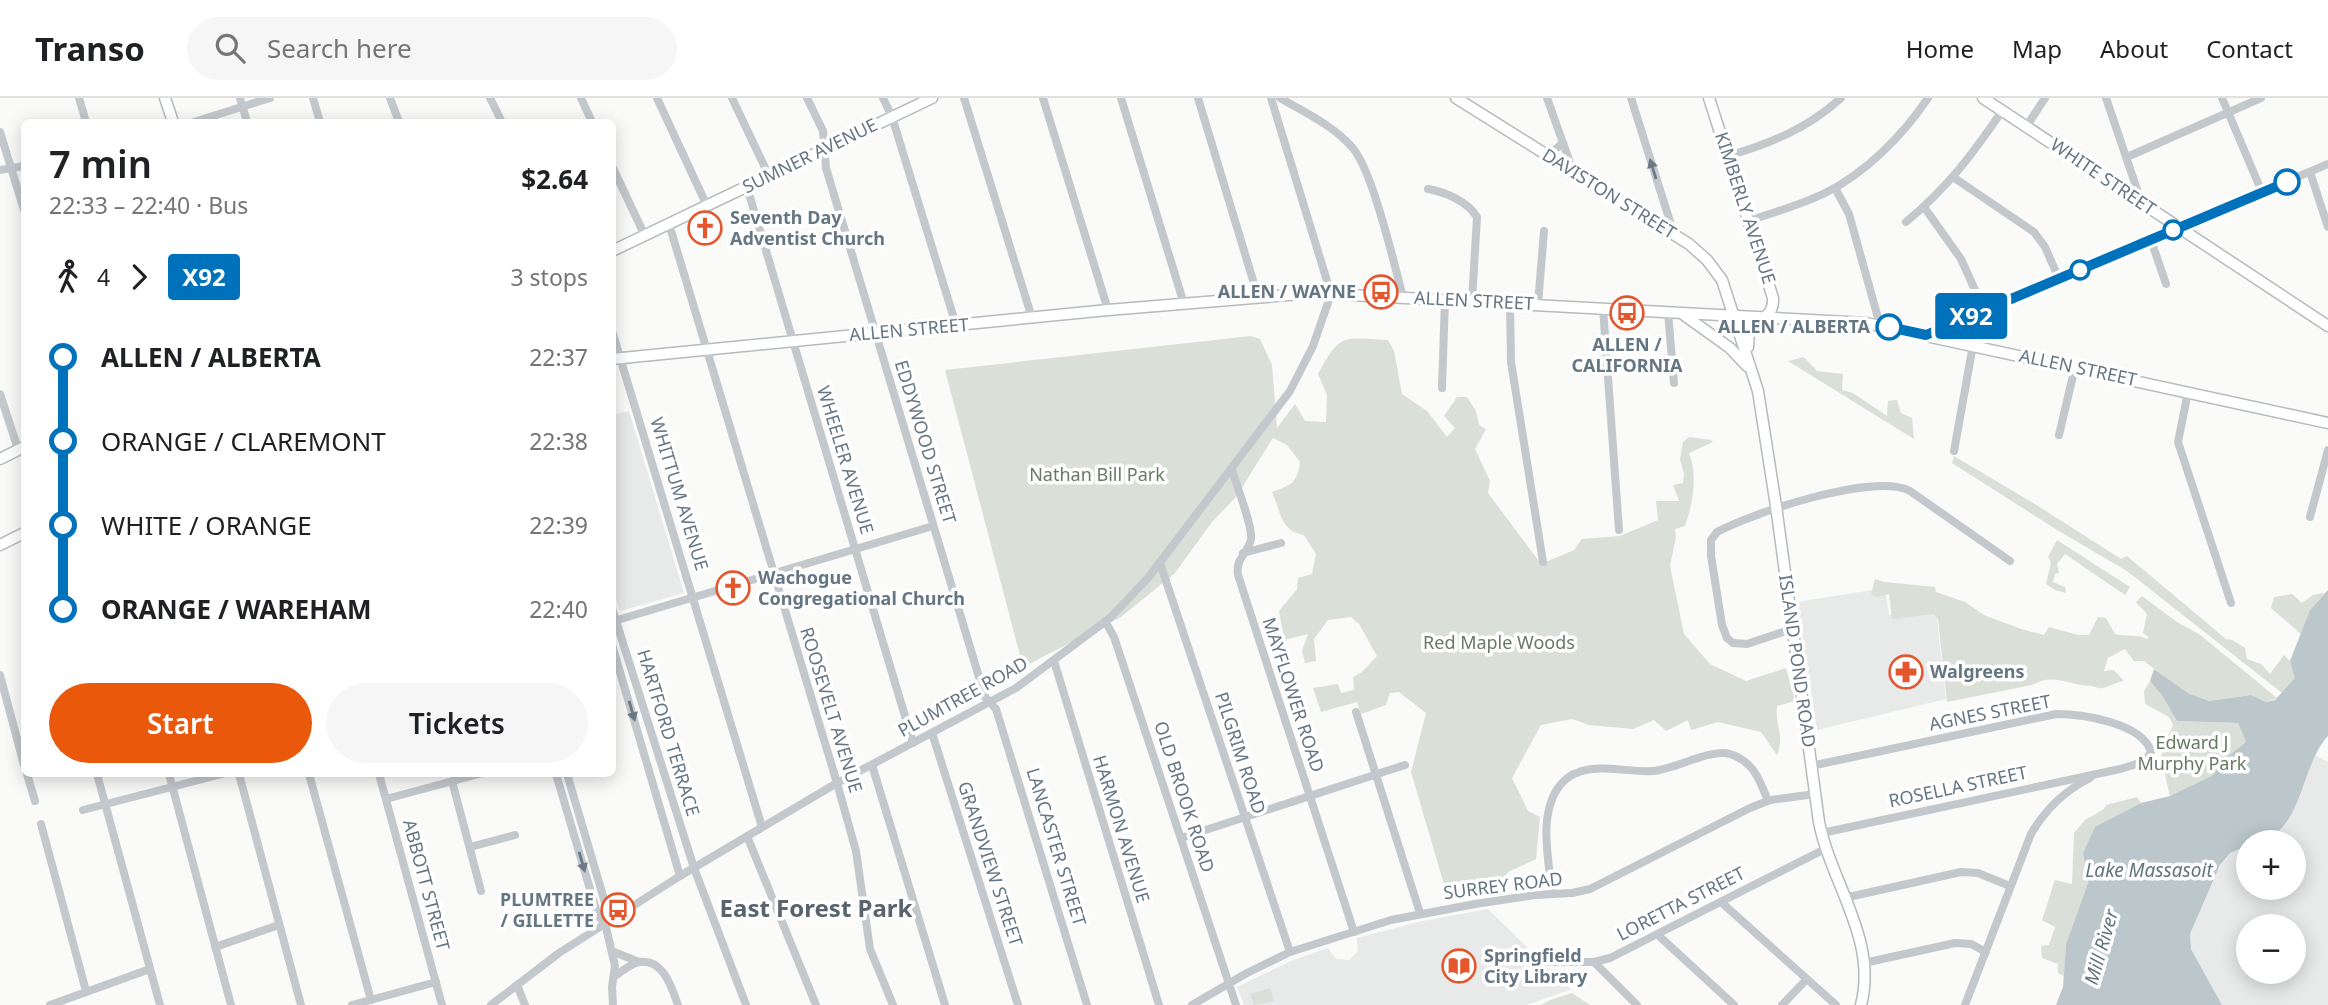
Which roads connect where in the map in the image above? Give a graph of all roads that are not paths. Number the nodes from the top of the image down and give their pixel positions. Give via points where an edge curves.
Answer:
1 (79, 98) edge
2 (165, 98) edge
3 (271, 98) edge
4 (313, 98) edge
5 (390, 98) edge
6 (490, 98) edge
7 (581, 98) edge
8 (657, 98) edge
9 (732, 98) edge
10 (807, 98) edge
11 (883, 98) edge
12 (932, 98) edge
13 (964, 98) edge
14 (1043, 98) edge
15 (1121, 98) edge
16 (1198, 98) edge
17 (1271, 98) edge
18 (1280, 98) edge
19 (1456, 98) edge
20 (1547, 98) edge
21 (1631, 98) edge
22 (1709, 98) edge
23 (1841, 98) edge
24 (1928, 98) edge
25 (1983, 98) edge
26 (2045, 98) edge
27 (2106, 98) edge
28 (2222, 98) edge
29 (2261, 98) edge
30 (1466, 100) edge
31 (241, 102) edge
32 (2001, 111) junction
33 (2228, 112) junction
34 (892, 117) junction
35 (85, 119) edge
36 (172, 119) edge
37 (201, 119) edge
38 (246, 119) edge
39 (319, 119) edge
40 (398, 119) edge
41 (500, 119) edge
42 (591, 119) edge
43 (2026, 127) junction
44 (0, 132) edge
45 (1563, 143) junction
46 (825, 150) junction
47 (1547, 156) junction
48 (1728, 156) junction
49 (2127, 157) junction
50 (2328, 164) edge
51 (21, 167) edge
52 (13, 168) junction
53 (0, 170) edge
54 (2310, 172) junction
55 (1574, 173) junction
56 (616, 174) edge
57 (769, 176) junction
58 (1953, 177) junction
59 (747, 187) junction
60 (1835, 188) junction
61 (1428, 189) dead end
62 (2262, 192) junction
63 (21, 199) edge
64 (2142, 204) junction
65 (707, 206) junction
66 (1924, 207) junction
67 (1666, 209) junction
68 (1651, 220) junction
69 (1749, 221) junction
70 (1906, 222) dead end
71 (669, 224) junction
72 (2328, 227) edge
73 (2179, 228) junction
74 (1544, 231) dead end
75 (1674, 234) junction
76 (645, 236) junction
77 (2151, 240) junction
78 (616, 249) edge
79 (2059, 279) junction
80 (2166, 284) dead end
81 (1331, 294) junction
82 (1258, 297) junction
83 (1403, 297) junction
84 (1445, 299) junction
85 (1472, 301) junction
86 (1510, 303) junction
87 (1184, 304) junction
88 (1538, 304) junction
89 (1603, 308) junction
90 (1108, 310) junction
91 (1984, 310) junction
92 (1673, 312) junction
93 (1734, 315) junction
94 (1767, 317) junction
95 (1032, 318) junction
96 (956, 325) junction
97 (1880, 325) junction
98 (2328, 326) edge
99 (876, 333) junction
100 (1926, 335) junction
101 (792, 341) junction
102 (1973, 345) junction
103 (707, 349) junction
104 (617, 358) edge
105 (2075, 367) junction
106 (1751, 371) junction
107 (1674, 383) dead end
108 (1441, 388) dead end
109 (2188, 392) junction
110 (0, 394) edge
111 (2328, 424) edge
112 (2059, 435) dead end
113 (21, 448) edge
114 (2328, 450) edge
115 (1954, 451) dead end
116 (0, 459) edge
117 (1232, 470) junction
118 (1776, 506) junction
119 (2310, 517) dead end
120 (933, 526) junction
121 (1619, 530) dead end
122 (21, 534) edge
123 (1280, 543) dead end
124 (0, 545) edge
125 (855, 549) junction
126 (1243, 553) junction
127 (2011, 561) dead end
128 (1543, 562) dead end
129 (1160, 563) junction
130 (774, 572) junction
131 (694, 597) junction
132 (2231, 603) dead end
133 (616, 621) edge
134 (1105, 621) junction
135 (616, 624) edge
136 (1793, 629) junction
137 (616, 659) edge
138 (1054, 661) junction
139 (0, 675) edge
140 (988, 702) junction
141 (1356, 712) dead end
142 (932, 733) junction
143 (914, 743) junction
144 (21, 754) edge
145 (872, 765) junction
146 (1405, 765) dead end
147 (1811, 766) junction
148 (1376, 773) junction
149 (2102, 773) junction
150 (28, 777) edge
151 (98, 777) edge
152 (170, 777) edge
153 (211, 777) edge
154 (240, 777) edge
155 (310, 777) edge
156 (380, 777) edge
157 (462, 777) edge
158 (557, 777) edge
159 (568, 777) edge
160 (452, 781) junction
161 (837, 783) junction
162 (172, 788) junction
163 (1815, 794) junction
164 (1308, 795) junction
165 (386, 799) junction
166 (34, 801) dead end
167 (1768, 801) junction
168 (105, 804) junction
169 (83, 810) dead end
170 (1244, 816) junction
171 (41, 824) dead end
172 (762, 827) junction
173 (584, 830) junction
174 (573, 832) junction
175 (1822, 833) junction
176 (515, 835) dead end
177 (747, 836) junction
178 (1181, 838) junction
179 (470, 847) junction
180 (1825, 849) junction
181 (694, 868) junction
182 (680, 876) junction
183 (2010, 886) junction
184 (481, 891) dead end
185 (1552, 893) junction
186 (1844, 898) junction
187 (1721, 902) junction
188 (1420, 913) junction
189 (606, 923) junction
190 (279, 925) junction
191 (1354, 932) junction
192 (1658, 935) junction
193 (215, 947) junction
194 (614, 952) junction
195 (1986, 952) junction
196 (1290, 953) junction
197 (639, 962) junction
198 (1544, 962) dead end
199 (1594, 962) junction
200 (1864, 963) junction
201 (150, 969) junction
202 (615, 976) junction
203 (1806, 979) junction
204 (436, 982) junction
205 (1228, 984) junction
206 (517, 985) junction
207 (86, 991) junction
208 (371, 1000) junction
209 (50, 1005) edge
210 (160, 1005) edge
211 (231, 1005) edge
212 (301, 1005) edge
213 (352, 1005) edge
214 (442, 1005) edge
215 (491, 1005) edge
216 (524, 1005) edge
217 (613, 1005) edge
218 (678, 1005) edge
219 (746, 1005) edge
220 (816, 1005) edge
221 (893, 1005) edge
222 (945, 1005) edge
223 (1018, 1005) edge
224 (1087, 1005) edge
225 (1159, 1005) edge
226 (1192, 1005) edge
227 (1236, 1005) edge
228 (1637, 1005) edge
229 (1734, 1005) edge
230 (1782, 1005) edge
231 (1836, 1005) edge
232 (1861, 1005) edge
233 (1965, 1005) edge

1 - 35 street
2 - 36 main road
3 - 31 street
4 - 39 street
5 - 40 street
6 - 41 street
7 - 42 street
8 - 65 street
9 - 57 street
10 - 46 street, EDDYWOOD STREET
11 - 34 street
12 - 34 main road, SUMNER AVENUE
13 - 95 street
14 - 90 street
15 - 87 street
16 - 82 street
17 - 81 street
18 - 83 street via 1335,131 1357,153
19 - 30 main road, DAVISTON STREET
20 - 45 street
67 -> 21 street
22 - 48 main road, KIMBERLY AVENUE
23 - 48 street via 1793,133
24 - 60 street via 1887,146
25 - 32 main road, WHITE STREET
26 - 43 street
27 - 49 street
28 - 33 street
29 - 33 street
30 - 47 main road, DAVISTON STREET
31 - 37 street
31 - 38 street
32 - 43 main road, WHITE STREET
32 - 58 street
33 - 49 street
33 - 62 street
34 - 46 main road, SUMNER AVENUE
34 - 96 street
43 - 64 main road, WHITE STREET
44 - 52 street
45 - 47 street
45 - 55 street
46 - 57 main road, SUMNER AVENUE
46 - 99 street, EDDYWOOD STREET via 826,168
47 - 55 main road, DAVISTON STREET
48 - 69 main road, KIMBERLY AVENUE
49 - 64 street
50 - 54 street
51 - 52 street
52 - 53 street
52 - 63 street
54 - 62 street
54 - 72 street
55 - 68 main road, DAVISTON STREET
56 - 76 street
57 - 59 main road, SUMNER AVENUE
58 - 66 street
58 - 79 street via 2034,232
59 - 65 main road, SUMNER AVENUE
59 - 101 street, WHEELER AVENUE
60 - 69 street
60 - 97 street via 1849,214
61 - 85 street via 1453,197 1475,213
62 - 73 street
64 - 73 main road, WHITE STREET
65 - 71 main road, SUMNER AVENUE
66 - 70 street
66 - 91 street via 1964,265
67 - 68 street
67 - 75 street
68 - 75 main road, DAVISTON STREET
69 - 94 main road, KIMBERLY AVENUE via 1773,298
71 - 76 main road, SUMNER AVENUE
71 - 103 street, ROOSEVELT AVENUE
73 - 77 street
73 - 98 main road, WHITE STREET
74 - 88 street
75 - 93 main road, DAVISTON STREET via 1715,270
76 - 78 main road, SUMNER AVENUE
77 - 79 street
77 - 80 street
79 - 91 street
81 - 82 main road, ALLEN STREET
81 - 83 main road, ALLEN STREET
81 - 117 street, PLUMTREE ROAD via 1298,379
82 - 87 main road, ALLEN STREET
83 - 84 main road, ALLEN STREET
84 - 85 main road, ALLEN STREET
84 - 108 street
85 - 86 main road, ALLEN STREET
86 - 88 main road, ALLEN STREET
86 - 128 street via 1512,369
87 - 90 main road, ALLEN STREET
88 - 89 main road, ALLEN STREET
89 - 92 main road, ALLEN STREET
89 - 121 street
90 - 95 main road, ALLEN STREET
91 - 100 street
92 - 93 main road, ALLEN STREET
92 - 106 main road via 1693,320
92 - 107 street
93 - 94 main road, ALLEN STREET
93 - 106 main road, ISLAND POND ROAD
94 - 97 main road, ALLEN STREET
94 - 106 main road via 1748,331
95 - 96 main road, ALLEN STREET
96 - 99 main road, ALLEN STREET
97 - 100 main road, ALLEN STREET
99 - 101 main road, ALLEN STREET
99 - 120 street, EDDYWOOD STREET
100 - 102 main road, ALLEN STREET
101 - 103 main road, ALLEN STREET
101 - 125 street, WHEELER AVENUE
102 - 105 main road, ALLEN STREET
102 - 115 street
103 - 104 main road, ALLEN STREET
103 - 130 street, ROOSEVELT AVENUE
104 - 131 street, WHITTUM AVENUE
105 - 109 main road, ALLEN STREET
105 - 112 street
106 - 118 main road, ISLAND POND ROAD
109 - 111 main road, ALLEN STREET
109 - 132 street via 2178,442
110 - 113 street
113 - 116 main road
114 - 119 street
117 - 126 street, MAYFLOWER ROAD via 1251,534
117 - 129 street, PLUMTREE ROAD
118 - 127 street via 1840,492 1902,487
118 - 136 main road, ISLAND POND ROAD
118 - 136 street via 1717,532 1711,556 1722,625 1730,641 1750,644
120 - 125 street
120 - 140 street, EDDYWOOD STREET
122 - 124 main road
123 - 126 street
125 - 130 street
125 - 143 street, WHEELER AVENUE
126 - 164 street, MAYFLOWER ROAD via 1238,575
129 - 134 street, PLUMTREE ROAD
129 - 170 street, PILGRIM ROAD
130 - 131 street
130 - 161 street, ROOSEVELT AVENUE
131 - 133 street
131 - 172 street, WHITTUM AVENUE
134 - 138 street, PLUMTREE ROAD
134 - 178 street, OLD BROOK ROAD
135 - 181 street, HARTFORD TERRACE
136 - 147 main road, ISLAND POND ROAD
137 -> 182 street, HARTFORD TERRACE
138 - 140 street, PLUMTREE ROAD
138 - 225 street, HARMON AVENUE
139 - 144 street
140 - 142 street, PLUMTREE ROAD
140 - 224 street, LANCASTER STREET via 996,709
141 - 148 street
142 - 143 street, PLUMTREE ROAD
142 - 223 street, GRANDVIEW STREET
143 - 145 street, PLUMTREE ROAD
145 - 161 street, PLUMTREE ROAD
145 - 222 street
146 - 148 street
147 - 149 street, AGNES STREET via 2067,714 2123,727 2147,742 2149,757
147 - 163 main road, ISLAND POND ROAD
148 - 164 street
148 - 188 street
149 - 175 street, ROSELLA STREET
149 - 183 street via 2074,787 2047,811
150 - 166 street
151 - 168 street
152 - 162 street
153 - 162 street
154 - 190 street
155 - 208 street
156 - 165 street, ABBOTT STREET
157 - 160 street
158 - 174 street
159 - 173 street
160 - 165 street
160 - 179 street
161 - 172 street, PLUMTREE ROAD
161 - 221 street, ROOSEVELT AVENUE via 856,851 870,949
162 - 168 street
162 - 193 street
163 - 167 street, SURREY ROAD
163 - 175 main road, ISLAND POND ROAD
164 - 170 street
164 - 191 street, MAYFLOWER ROAD
165 - 204 street, ABBOTT STREET
167 - 185 street, SURREY ROAD via 1594,888
167 - 185 street via 1754,769 1725,752 1662,770 1578,771 1554,795 1548,816
168 - 169 street
168 - 201 street
170 - 178 street
170 - 196 street, PILGRIM ROAD
171 - 207 street
172 - 177 street, PLUMTREE ROAD
173 - 174 street
173 - 189 street via 606,906
174 -> 189 street via 598,916
175 - 180 main road, ISLAND POND ROAD
176 - 179 street
177 - 181 street, PLUMTREE ROAD
177 - 220 street
178 - 205 street, OLD BROOK ROAD
179 - 184 street
180 - 186 main road, ISLAND POND ROAD
180 - 187 street, LORETTA STREET
181 - 182 street, PLUMTREE ROAD
181 - 219 street, HARTFORD TERRACE
182 - 189 street, PLUMTREE ROAD
183 - 186 street via 1965,872
183 - 195 street
185 - 188 street, SURREY ROAD
186 - 200 main road, ISLAND POND ROAD
187 - 192 street, LORETTA STREET
187 - 203 street
188 - 191 street, SURREY ROAD
189 - 194 street
189 - 206 street, PLUMTREE ROAD
190 - 193 street
190 - 212 street
191 - 196 street, SURREY ROAD
192 - 199 street, LORETTA STREET
192 - 229 street
193 - 211 street
194 - 197 street
194 - 202 street
195 - 200 street via 1958,943
195 - 233 street
196 - 205 street, SURREY ROAD
197 - 202 street
197 - 218 street via 654,965 667,976
198 - 199 street, LORETTA STREET
199 - 228 street
200 - 232 main road, ISLAND POND ROAD
201 - 207 street
201 - 210 street
202 - 217 street
203 - 230 street
203 - 231 street
204 - 208 street
204 - 214 street, ABBOTT STREET
205 - 226 street, SURREY ROAD
205 - 227 street, OLD BROOK ROAD
206 - 215 street, PLUMTREE ROAD
206 - 216 street
207 - 209 street
208 - 213 street

